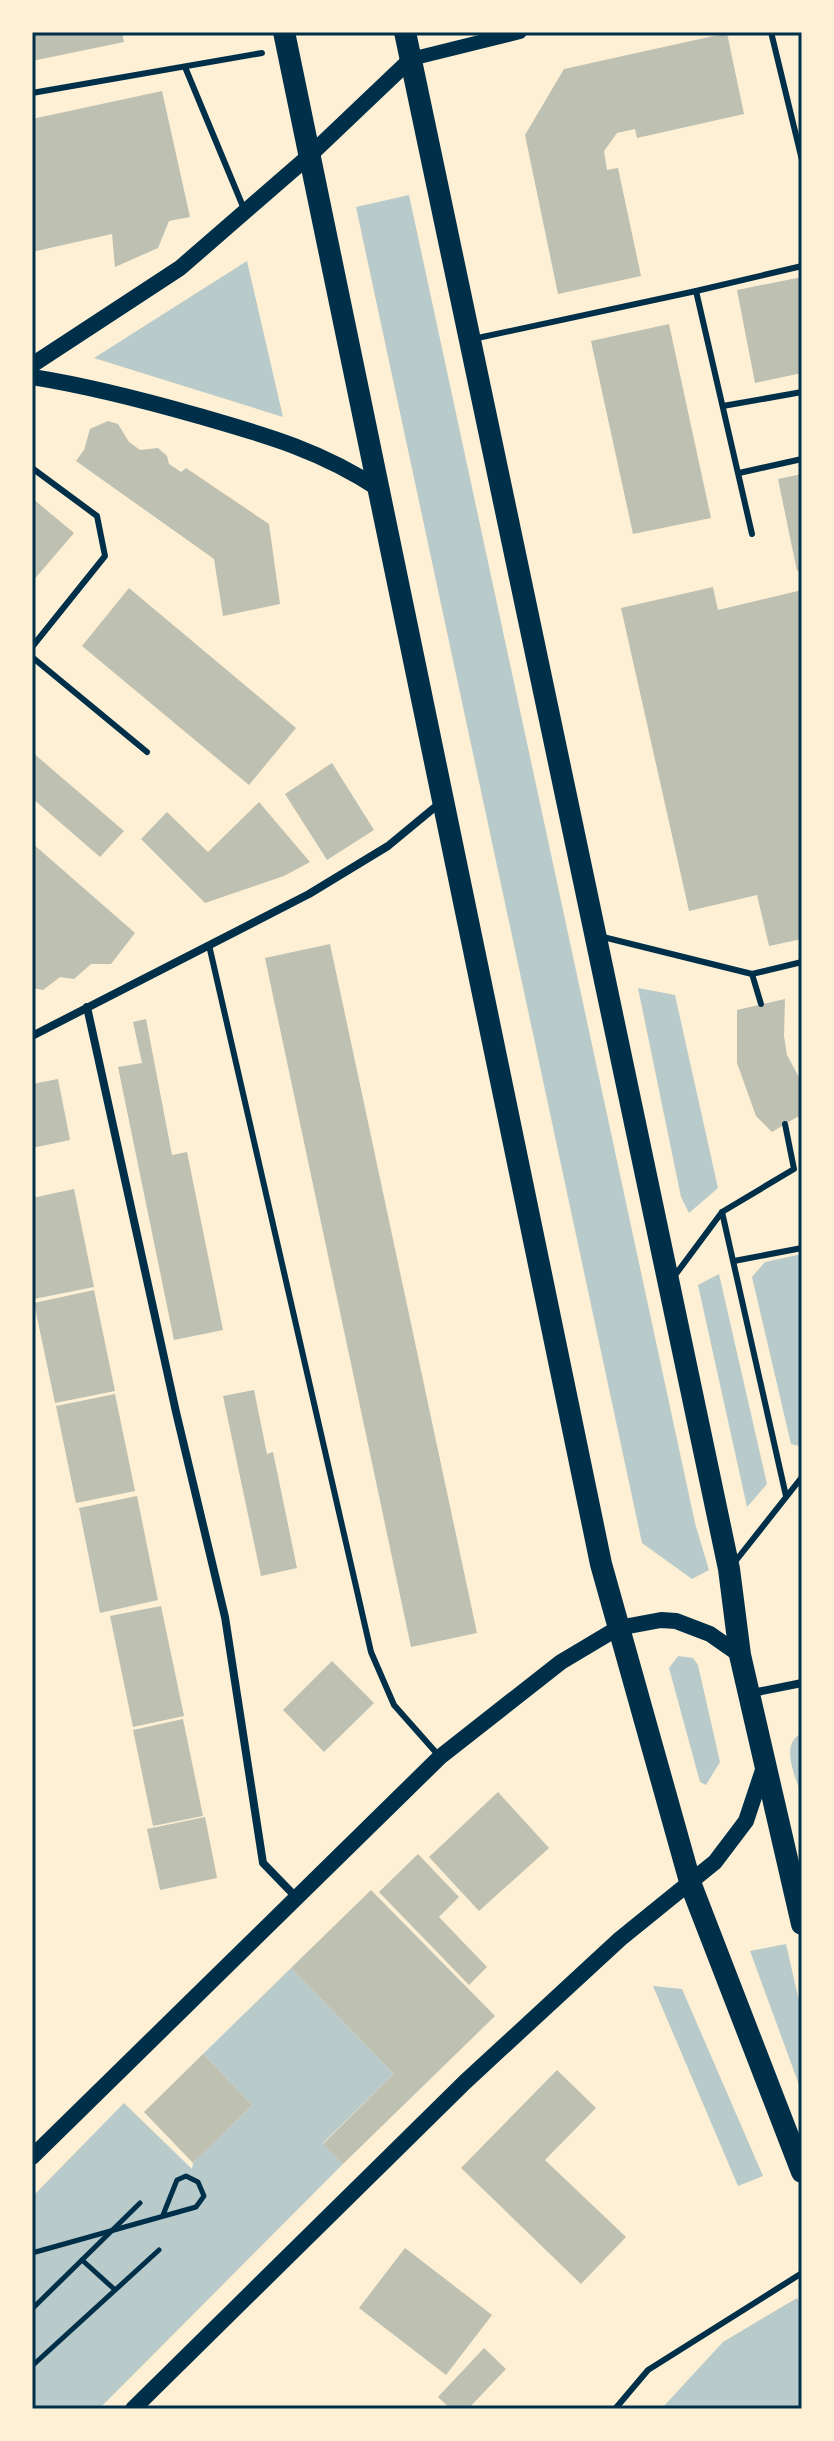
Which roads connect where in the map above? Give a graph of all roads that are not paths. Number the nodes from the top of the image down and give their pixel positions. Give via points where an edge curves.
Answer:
1 (284, 32) edge
2 (405, 32) edge
3 (520, 32) edge
4 (771, 32) edge
5 (262, 53) dead end
6 (411, 59) junction
7 (185, 67) junction
8 (32, 93) edge
9 (309, 156) junction
10 (802, 160) edge
11 (246, 212) junction
12 (802, 266) edge
13 (696, 291) junction
14 (469, 340) junction
15 (32, 365) edge
16 (32, 377) edge
17 (802, 392) edge
18 (723, 406) junction
19 (802, 459) edge
20 (32, 468) edge
21 (739, 473) junction
22 (379, 489) junction
23 (752, 534) dead end
24 (32, 647) edge
25 (32, 657) edge
26 (147, 752) dead end
27 (443, 800) junction
28 (595, 935) junction
29 (209, 944) junction
30 (802, 962) edge
31 (752, 974) junction
32 (761, 1004) dead end
33 (87, 1007) junction
34 (32, 1036) edge
35 (785, 1124) dead end
36 (722, 1212) junction
37 (802, 1248) edge
38 (734, 1261) junction
39 (669, 1284) junction
40 (802, 1477) edge
41 (786, 1496) junction
42 (729, 1569) junction
43 (618, 1628) junction
44 (740, 1655) junction
45 (802, 1683) edge
46 (748, 1694) junction
47 (440, 1757) junction
48 (764, 1766) junction
49 (691, 1885) junction
50 (295, 1896) junction
51 (802, 1924) edge
52 (32, 2157) edge
53 (802, 2172) edge
54 (802, 2273) edge
55 (133, 2409) edge
56 (615, 2409) edge

1 - 9 highway
2 - 6 highway
3 - 6 street
4 - 10 lane
5 - 7 lane
6 - 9 main road
6 - 14 highway
7 - 8 lane
7 - 11 lane
9 - 11 main road
9 - 22 highway
11 - 15 main road via 180,268
12 - 13 lane
13 - 14 lane
13 - 18 lane
14 - 28 highway
16 - 22 main road via 95,387 271,437 339,463
17 - 18 lane
18 - 21 lane
19 - 21 lane
20 - 24 lane via 97,516 105,556
21 - 23 lane
22 - 27 highway
25 - 26 lane
27 - 29 street via 388,846 309,894
27 - 43 highway
28 - 31 lane
28 - 39 highway
29 - 33 street
29 - 47 lane via 371,1652 394,1705
30 - 31 lane
31 - 32 lane
33 - 34 street
33 - 50 street via 225,1617 263,1863
35 - 36 lane via 794,1169
36 - 38 lane
36 - 39 lane
37 - 38 lane
38 - 41 lane
39 - 42 highway
40 - 41 lane
41 - 42 lane
42 - 44 highway
43 - 44 main road via 676,1621 710,1634
43 - 47 main road via 561,1662
43 - 49 highway
44 - 46 highway
45 - 46 street
46 - 48 highway
47 - 50 main road
48 - 49 main road via 754,1803 736,1838
48 - 51 highway
49 - 53 highway
49 - 55 main road via 620,1939 465,2082
50 - 52 main road
54 - 56 lane via 648,2370

